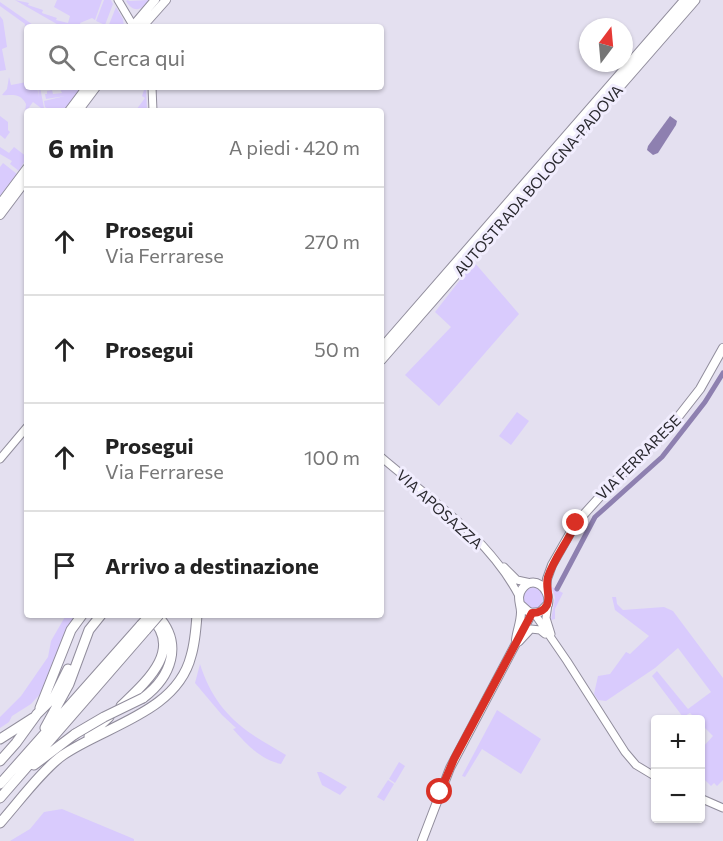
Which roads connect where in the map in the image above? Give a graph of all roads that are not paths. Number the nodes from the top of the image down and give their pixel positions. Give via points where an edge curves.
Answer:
1 (118, 0) edge
2 (155, 0) edge
3 (166, 0) edge
4 (685, 0) edge
5 (695, 0) edge
6 (134, 24) edge
7 (138, 24) edge
8 (139, 24) edge
9 (85, 90) edge
10 (94, 90) edge
11 (152, 90) edge
12 (71, 108) edge
13 (80, 108) edge
14 (153, 108) edge
15 (24, 172) edge
16 (24, 183) edge
17 (0, 204) edge
18 (0, 215) edge
19 (384, 346) edge
20 (723, 348) edge
21 (384, 357) edge
22 (24, 431) edge
23 (0, 459) edge
24 (384, 459) edge
25 (497, 563) junction
26 (552, 565) junction
27 (532, 583) junction
28 (546, 590) junction
29 (519, 596) junction
30 (548, 603) junction
31 (520, 605) junction
32 (533, 613) junction
33 (80, 618) edge
34 (91, 618) edge
35 (99, 618) edge
36 (148, 618) edge
37 (152, 618) edge
38 (155, 618) edge
39 (160, 618) edge
40 (197, 618) edge
41 (144, 628) junction
42 (554, 642) junction
43 (516, 645) junction
44 (121, 706) dead end
45 (36, 715) junction
46 (109, 717) dead end
47 (0, 739) edge
48 (78, 746) junction
49 (0, 761) edge
50 (651, 774) edge
51 (4, 786) edge
52 (0, 798) edge
53 (705, 800) edge
54 (723, 808) edge
55 (0, 823) edge
56 (422, 841) edge

1 - 6 street
2 - 7 main road
3 - 8 main road
4 - 19 highway, AUTOSTRADA BOLOGNA-PADOVA
5 - 21 highway, AUTOSTRADA BOLOGNA-PADOVA
9 - 12 main road
10 - 13 main road
11 - 14 street
15 - 17 main road
16 - 18 main road
20 - 26 main road, VIA FERRARESE via 684,412 593,503 576,523
22 - 23 street
24 - 25 street, VIA APOSAZZA via 467,531
25 - 27 street, VIA APOSAZZA via 517,580
25 - 29 street, VIA APOSAZZA
26 - 27 main road
26 - 28 main road
27 - 28 main road
27 - 29 main road
28 - 30 main road
29 - 31 main road
30 - 32 main road via 543,610
30 - 42 street via 546,618
31 - 32 main road
31 - 43 main road
32 - 42 street
32 - 43 main road
33 - 45 highway via 71,630
34 - 45 highway via 60,687
35 - 51 highway via 89,630 69,684 50,719
36 - 41 highway, bridge
37 - 44 highway via 162,636 161,660
38 - 41 highway, bridge
39 - 51 highway, bridge via 171,646 171,659 162,681 143,698 75,734
40 - 48 highway via 191,657 175,687 158,703
41 - 51 highway
42 - 43 street via 542,631 533,629
42 - 50 street via 625,752
43 - 56 main road via 450,768
45 - 47 highway
45 - 49 highway
46 - 48 highway
48 - 55 highway via 56,760
51 - 52 highway
53 - 54 street

